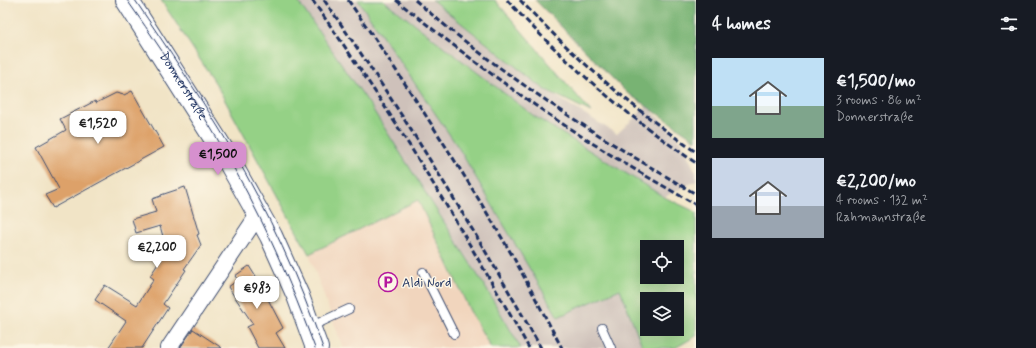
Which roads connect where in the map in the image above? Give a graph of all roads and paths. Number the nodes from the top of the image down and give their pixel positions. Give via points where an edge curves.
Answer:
1 (127, 0) edge
2 (258, 215) junction
3 (423, 272) dead end
4 (349, 310) dead end
5 (310, 328) junction
6 (602, 328) dead end
7 (454, 334) dead end
8 (169, 348) edge
9 (317, 348) edge
10 (611, 348) edge

1 - 2 main road, Donnerstraße via 225,154
2 - 5 main road, Donnerstraße via 271,236
2 - 8 street
3 - 7 lane
4 - 5 lane
5 - 9 main road, Donnerstraße
6 - 10 lane

